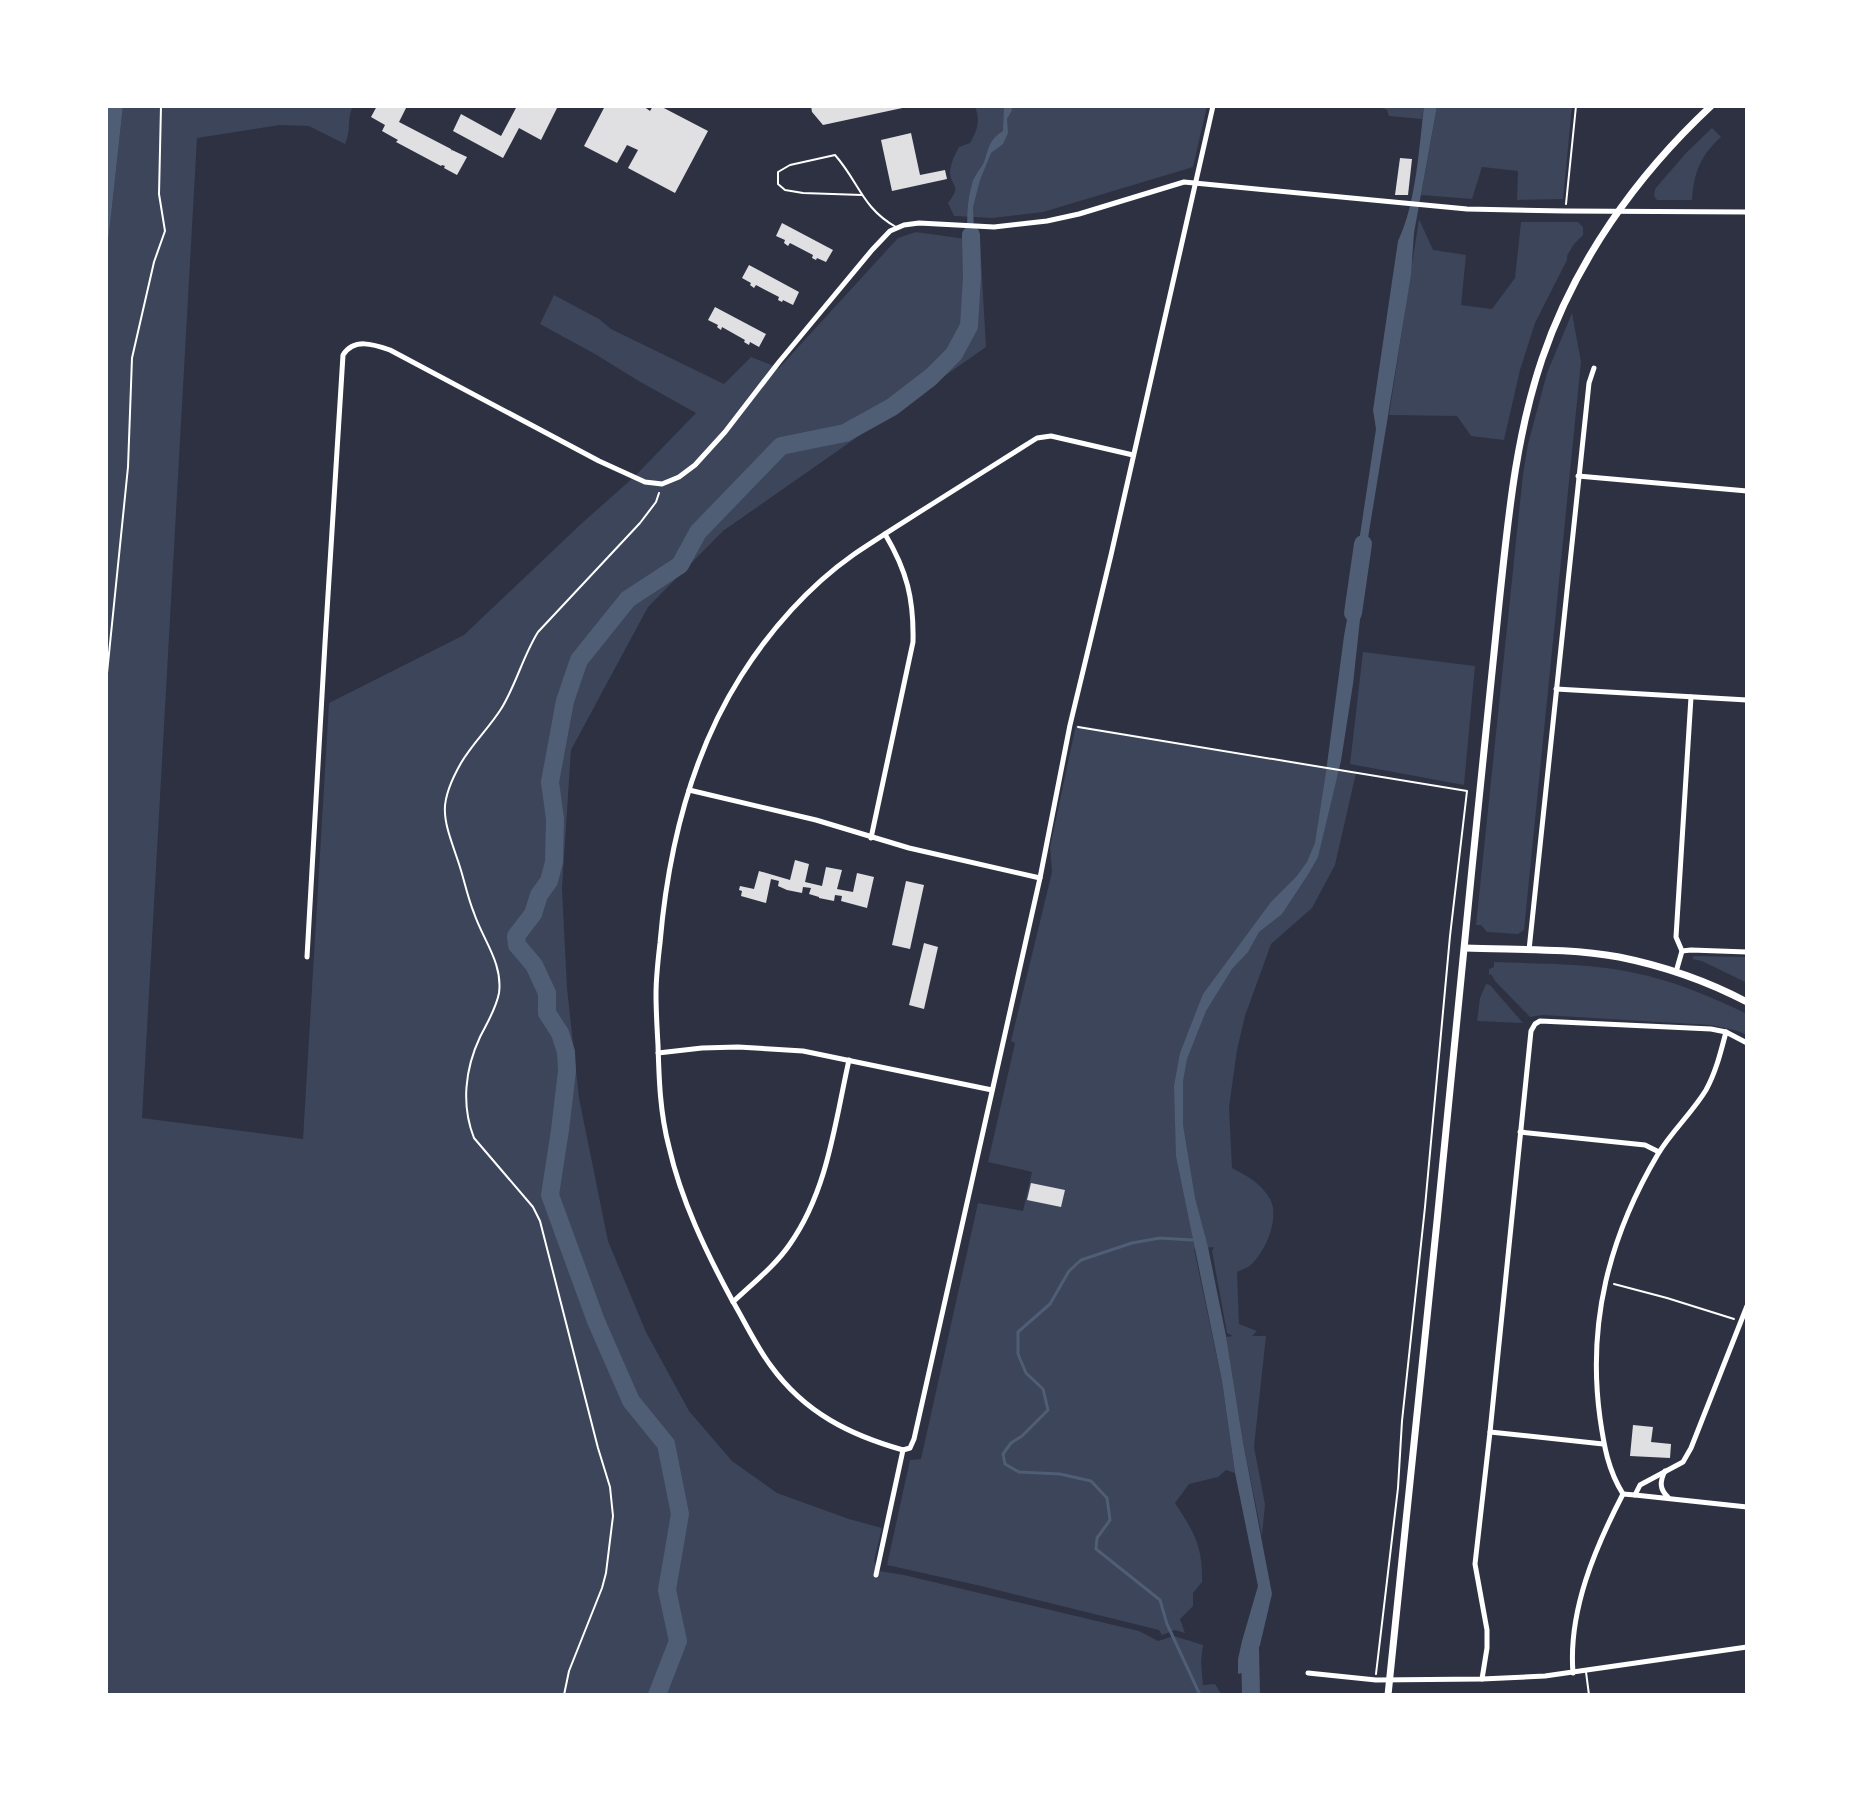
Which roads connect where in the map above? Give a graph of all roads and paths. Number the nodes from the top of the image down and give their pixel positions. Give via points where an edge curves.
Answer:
1 (161, 106) edge
2 (1213, 106) edge
3 (1576, 106) edge
4 (1711, 106) edge
5 (1197, 182) junction
6 (862, 195) junction
7 (1565, 211) junction
8 (1618, 211) junction
9 (1747, 212) edge
10 (898, 228) junction
11 (1594, 368) dead end
12 (1133, 455) junction
13 (1578, 476) junction
14 (662, 484) junction
15 (1747, 491) edge
16 (885, 534) junction
17 (106, 683) edge
18 (1556, 689) junction
19 (1691, 697) junction
20 (1747, 700) edge
21 (1070, 725) junction
22 (689, 790) junction
23 (871, 838) junction
24 (1040, 878) junction
25 (1465, 948) junction
26 (1529, 951) junction
27 (1682, 951) junction
28 (1747, 952) edge
29 (307, 957) dead end
30 (1676, 972) junction
31 (1747, 1002) edge
32 (1726, 1032) junction
33 (1747, 1043) edge
34 (658, 1053) junction
35 (849, 1060) junction
36 (992, 1090) junction
37 (1520, 1132) junction
38 (1659, 1152) junction
39 (1605, 1282) junction
40 (733, 1302) junction
41 (1747, 1306) edge
42 (1741, 1321) junction
43 (1490, 1432) junction
44 (1603, 1444) junction
45 (903, 1450) junction
46 (1665, 1471) junction
47 (1623, 1494) junction
48 (1635, 1495) junction
49 (1673, 1499) junction
50 (1747, 1507) edge
51 (876, 1575) dead end
52 (1747, 1647) edge
53 (1586, 1671) junction
54 (1308, 1673) dead end
55 (1573, 1673) junction
56 (1482, 1679) junction
57 (1376, 1680) junction
58 (1389, 1680) junction
59 (564, 1695) edge
60 (1388, 1695) edge
61 (1589, 1695) edge

1 - 17 path via 159,194 165,231 132,358 128,467
2 - 5 street
3 - 7 path
4 - 8 main road
5 - 7 street via 1422,206
5 - 10 street via 1047,221 979,227 919,223
5 - 12 street
6 - 6 lane via 785,190 778,184 778,172 835,155
6 - 10 lane
7 - 8 street
8 - 9 street
8 - 25 main road via 1564,305 1543,355 1520,438
10 - 14 street via 872,250 695,465
11 - 13 street
12 - 16 street via 1051,436 1037,438
12 - 21 street
13 - 15 street
13 - 18 street
14 - 29 street via 599,461 390,350 359,343 349,347 343,355
14 - 59 path via 640,523 538,632 502,707 463,760 444,814 473,912 500,973 492,1015 469,1068 469,1124 474,1138 540,1221 610,1487 613,1516 606,1573
16 - 22 street via 821,581 770,635 717,715
16 - 23 street via 907,578 913,642
18 - 19 street
18 - 26 street
19 - 20 street
19 - 27 street via 1676,937
21 - 24 street
21 - 57 path via 1467,791
22 - 23 street
22 - 34 street via 664,899 656,992
23 - 24 street
24 - 36 street
25 - 26 main road
25 - 58 main road
26 - 30 main road via 1617,957
27 - 28 street
27 - 30 street
30 - 31 main road
32 - 33 street
32 - 37 street via 1540,1021 1531,1031
32 - 38 street via 1708,1086
34 - 35 street via 768,1048
34 - 40 street via 663,1118 677,1176
35 - 36 street
35 - 40 street via 817,1194 790,1245
36 - 45 street via 914,1439
37 - 38 street via 1645,1145
37 - 43 street
38 - 39 street via 1626,1216
39 - 42 path
39 - 44 street via 1596,1354
40 - 45 street via 772,1368 803,1401 840,1427
41 - 42 street
42 - 46 street via 1691,1448 1683,1462
43 - 44 street
43 - 56 street via 1475,1564 1487,1630
44 - 47 street
45 - 51 street
46 - 48 street via 1640,1485
46 - 49 street via 1661,1487
47 - 48 street
47 - 55 street via 1579,1604
48 - 49 street
49 - 50 street
52 - 53 street
53 - 55 street
53 - 61 lane
54 - 57 street
55 - 56 street
56 - 58 street
57 - 58 street
58 - 60 main road

